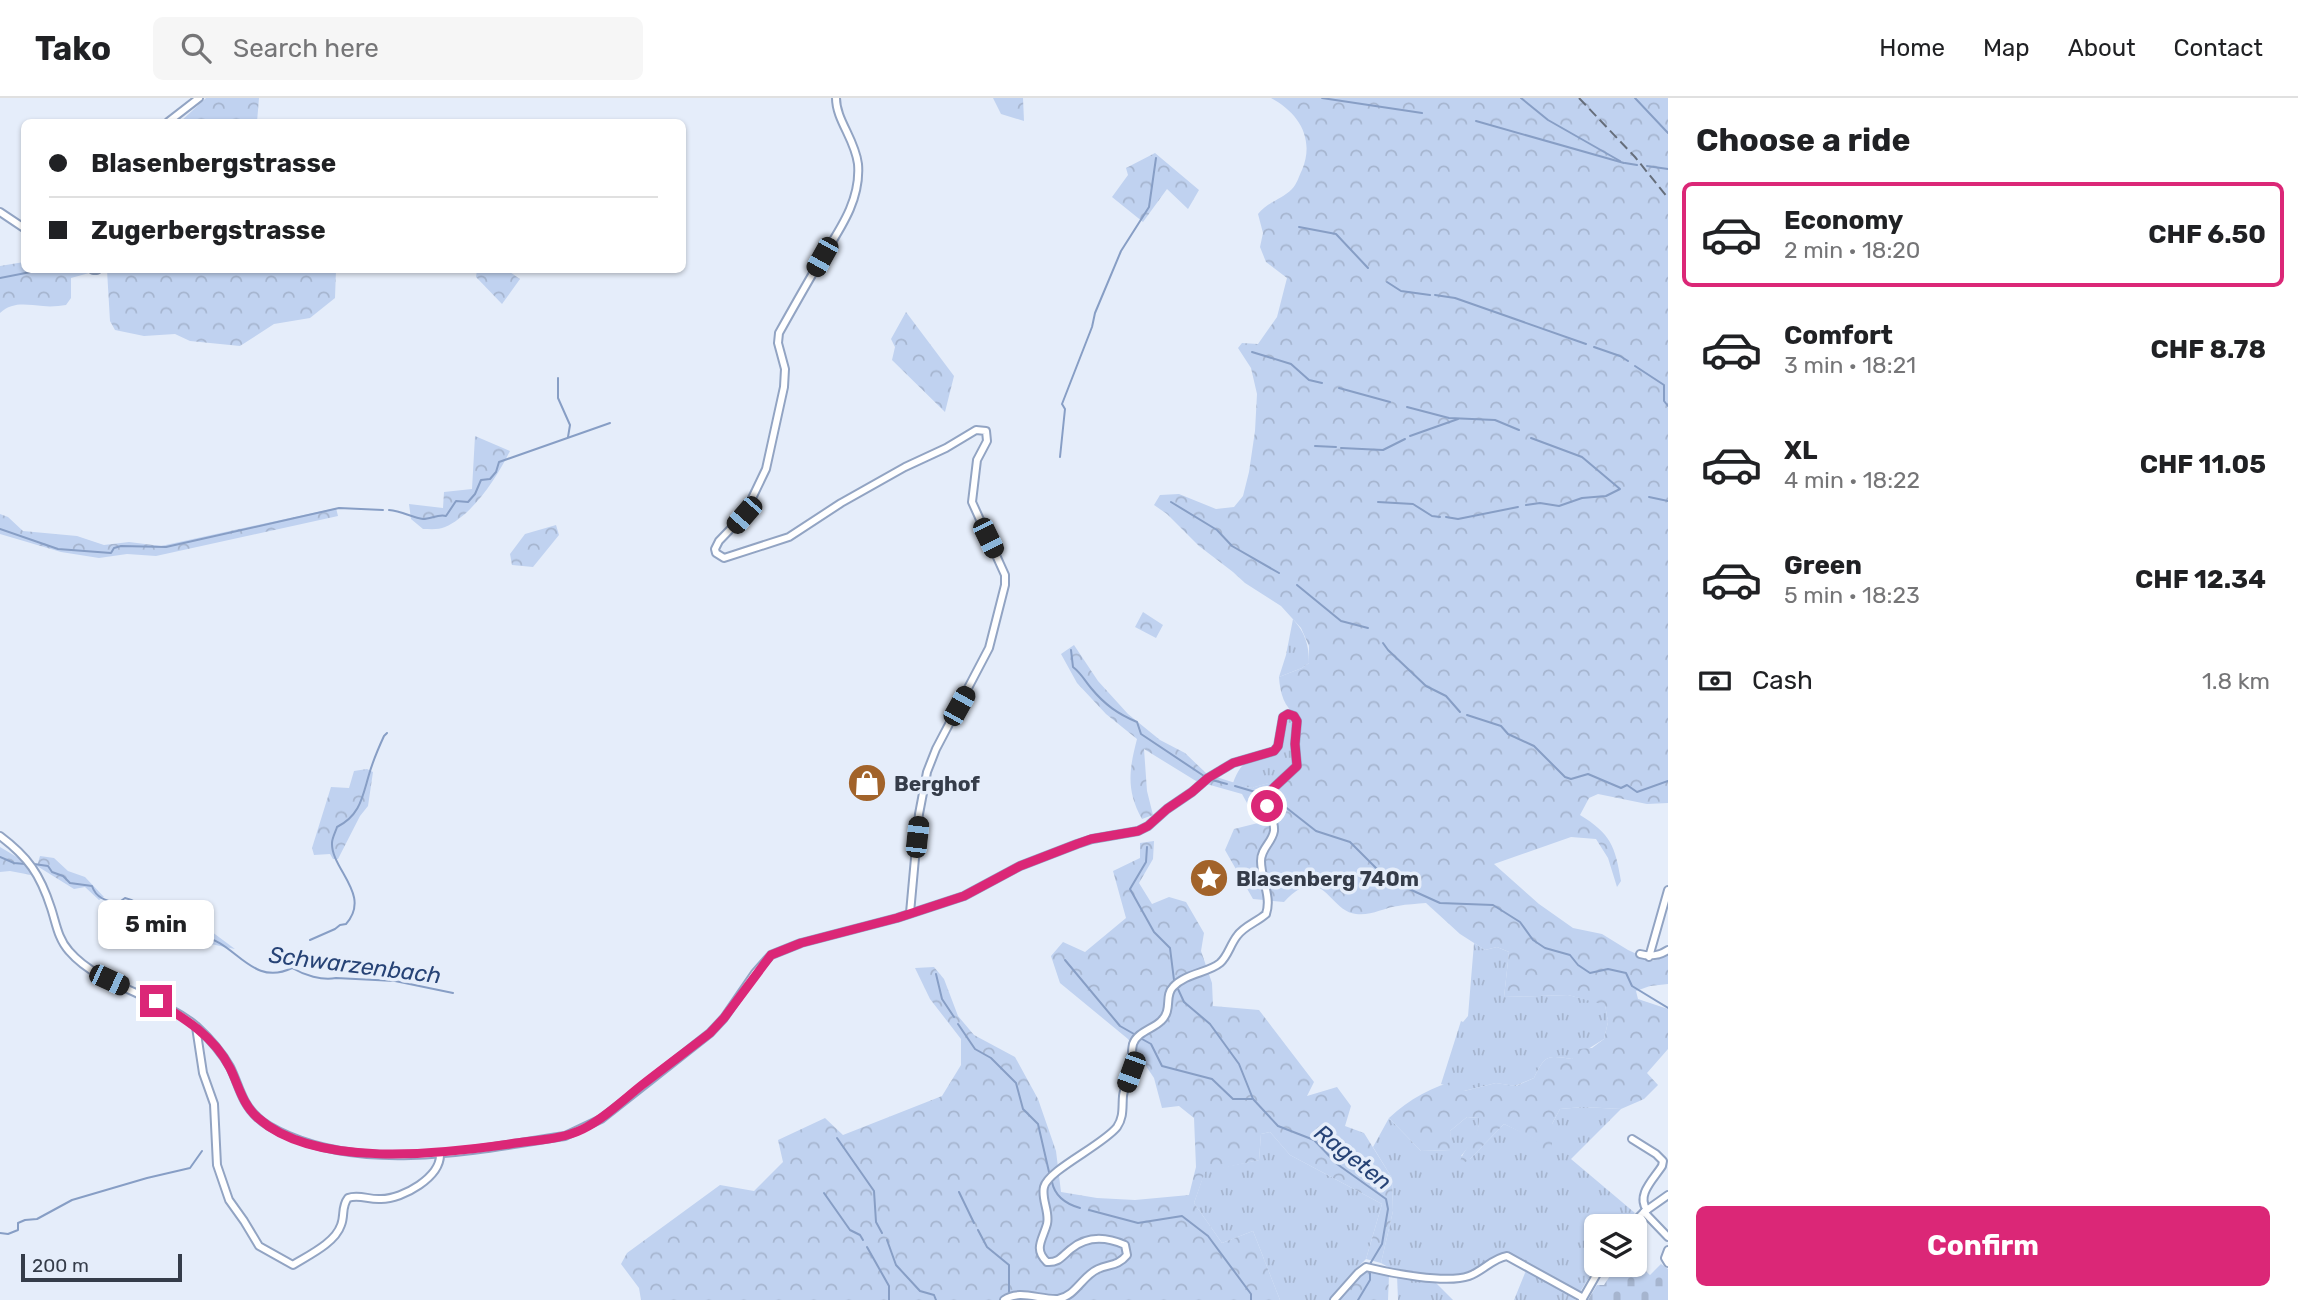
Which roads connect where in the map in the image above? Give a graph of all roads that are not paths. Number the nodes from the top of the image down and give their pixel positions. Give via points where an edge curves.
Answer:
1 (200, 98) edge
2 (835, 98) edge
3 (172, 119) edge
4 (0, 212) edge
5 (21, 226) edge
6 (0, 836) edge
7 (1668, 890) edge
8 (910, 912) junction
9 (1668, 950) edge
10 (1640, 954) dead end
11 (1649, 957) junction
12 (196, 1027) junction
13 (1632, 1139) dead end
14 (440, 1154) junction
15 (1668, 1195) edge
16 (1646, 1211) junction
17 (1643, 1214) edge
18 (1668, 1237) edge
19 (1668, 1250) edge
20 (1668, 1263) edge
21 (1595, 1277) edge
22 (1582, 1299) edge
23 (1004, 1300) edge
24 (1334, 1300) edge

1 - 3 street
2 - 8 street via 858,166 849,212 779,333 784,387 765,469 744,515 715,549 724,558 789,537 905,467 976,430 986,431 972,502 1005,575 1005,585 989,649 928,772 919,814
4 - 5 street
6 - 12 street via 32,865 61,941 70,953 109,980 156,1001
7 - 11 street
8 - 14 street via 771,955 710,1033 601,1119 565,1136
8 - 23 street via 964,896 1020,866 1091,839 1138,831 1233,763 1274,751 1283,717 1288,714 1297,721 1297,766 1267,794 1274,827 1261,858 1266,914 1236,936 1218,965 1173,986 1166,1016 1135,1039 1120,1123 1045,1184 1048,1216 1038,1248 1042,1258 1059,1261 1082,1242 1098,1238 1125,1245 1127,1255 1087,1276 1068,1296 1050,1300 1015,1295
9 - 11 street
10 - 11 street
12 - 14 street via 224,1058 246,1105 274,1129 325,1148
12 - 14 street via 203,1073 214,1104 217,1165 229,1200 259,1246 293,1265 335,1236 348,1198 396,1196 432,1174
13 - 16 street via 1663,1161 1642,1196
15 - 16 street
16 - 17 street
16 - 18 street
19 - 20 street
21 - 22 street
22 - 24 street via 1507,1256 1458,1278 1370,1268 1358,1273

